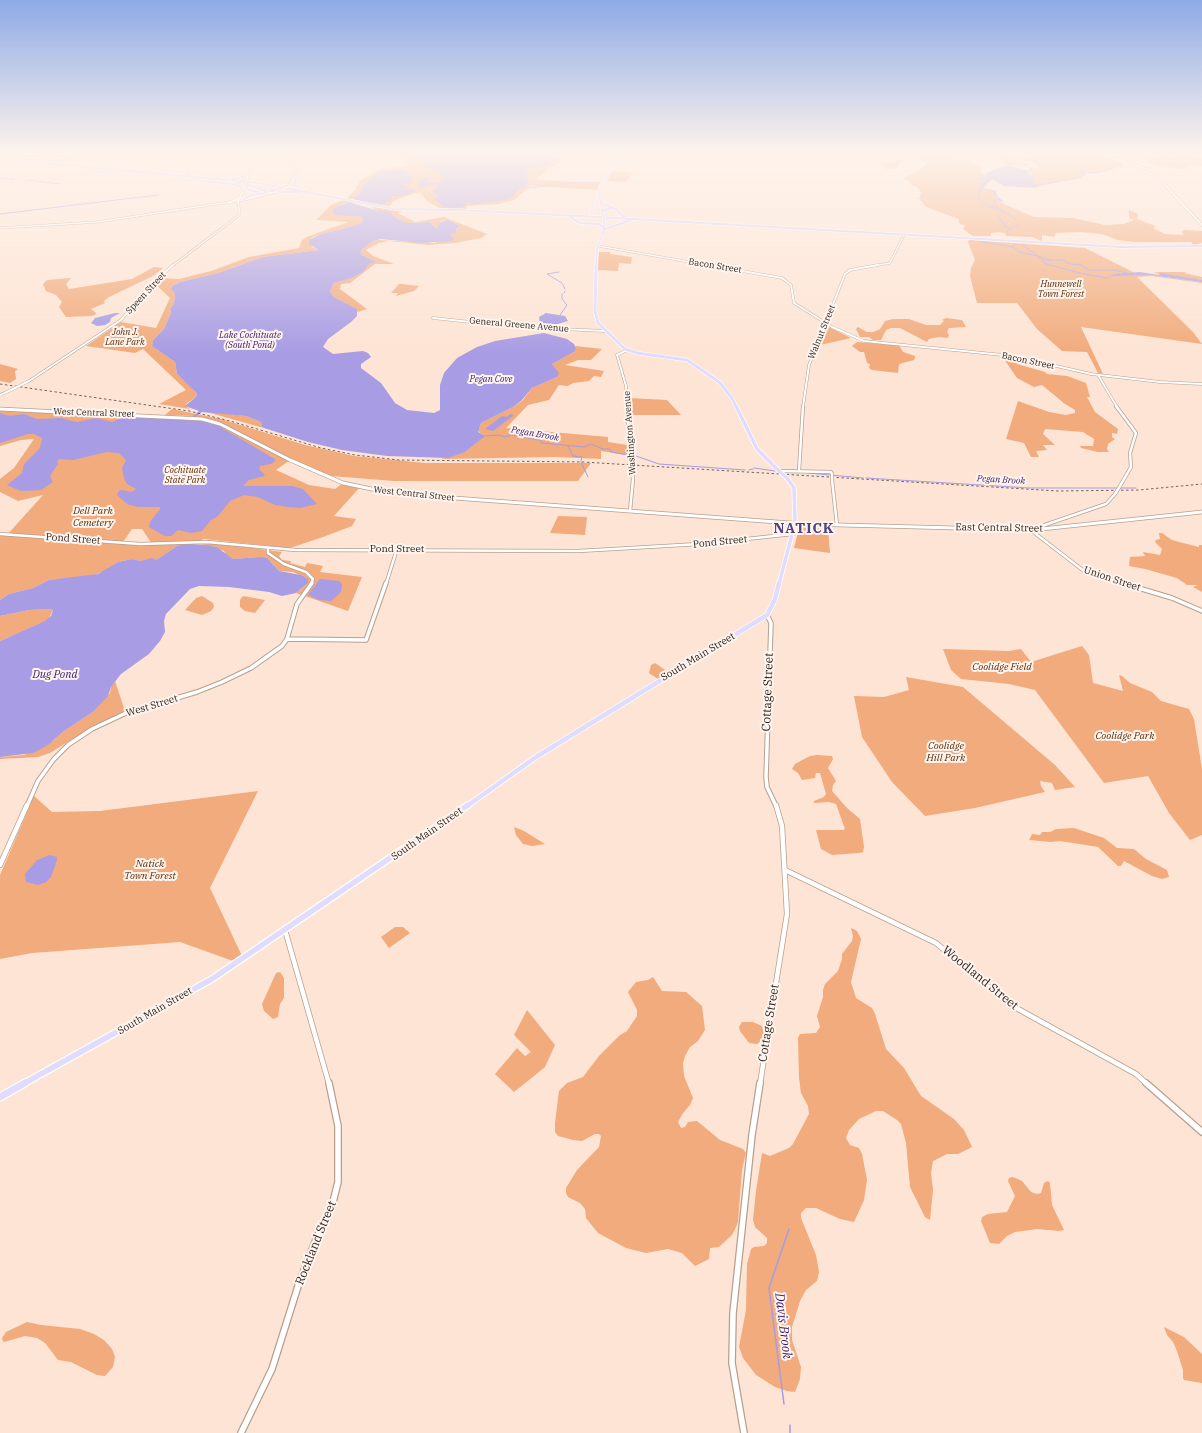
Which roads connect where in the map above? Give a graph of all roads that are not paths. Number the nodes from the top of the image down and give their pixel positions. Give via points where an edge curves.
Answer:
1 (112, 220) edge
2 (234, 220) edge
3 (577, 220) edge
4 (578, 220) edge
5 (602, 220) edge
6 (604, 220) edge
7 (605, 220) edge
8 (621, 220) edge
9 (638, 220) joint
10 (646, 220) edge
11 (622, 224) junction
12 (617, 225) junction
13 (0, 228) edge
14 (605, 229) junction
15 (904, 235) junction
16 (598, 246) junction
17 (1096, 246) junction
18 (1202, 247) edge
19 (433, 318) dead end
20 (826, 325) junction
21 (605, 331) junction
22 (627, 350) junction
23 (1098, 375) junction
24 (1202, 384) edge
25 (0, 395) edge
26 (0, 409) edge
27 (779, 471) junction
28 (799, 471) junction
29 (630, 511) junction
30 (1202, 512) edge
31 (795, 523) junction
32 (837, 525) junction
33 (1032, 530) junction
34 (0, 534) edge
35 (793, 534) junction
36 (268, 548) junction
37 (397, 549) junction
38 (1202, 611) edge
39 (767, 615) junction
40 (287, 639) junction
41 (0, 865) edge
42 (785, 870) junction
43 (286, 930) junction
44 (0, 1097) edge
45 (1202, 1132) edge
46 (241, 1433) edge
47 (744, 1433) edge

1 - 13 street
2 - 25 street, Speen Street, bridge via 177,261 121,320 29,381
3 - 14 highway via 581,223 600,224
4 - 5 highway via 583,223 598,223
6 - 14 main road
7 - 12 highway via 608,224
8 - 11 highway
9 - 11 highway via 629,220
9 - 15 highway
10 - 17 highway
11 - 12 highway
12 - 14 highway
14 - 16 main road
15 - 17 highway
15 - 20 street, Walnut Street via 891,262 846,272
16 - 20 street, Bacon Street via 782,278 791,285 793,302
16 - 21 main road via 595,312
17 - 18 highway
19 - 21 street, General Greene Avenue via 518,327
20 - 23 street, Bacon Street via 866,341 1013,356
20 - 28 street, Walnut Street via 807,374
21 - 22 main road
22 - 27 main road via 684,359 712,376 732,397 759,452
22 - 29 street, Washington Avenue, bridge via 617,357 626,386 633,479
23 - 24 street, Bacon Street
23 - 33 street, bridge via 1110,398 1136,433 1130,454 1131,467 1106,504
26 - 29 main road, West Central Street via 190,417 220,424 304,466 360,488 404,495
27 - 28 street
27 - 31 main road, bridge via 794,488
28 - 32 street, bridge via 832,473
29 - 31 main road, West Central Street
30 - 33 main road, East Central Street
31 - 32 main road, East Central Street
31 - 35 main road
32 - 33 main road, East Central Street
33 - 38 street, Union Street via 1036,536 1084,571 1178,600
34 - 36 street, Pond Street via 138,544 207,542
35 - 37 street, Pond Street via 699,544 585,551
35 - 39 main road via 773,606
36 - 37 street, Pond Street
36 - 40 street via 268,553 284,564 309,574 313,579 298,602
37 - 40 street via 366,640
39 - 42 street, Cottage Street via 771,623 766,777 767,787 781,821
39 - 43 main road, South Main Street via 536,758
40 - 41 street, West Street via 272,655 229,679 197,692 126,713 92,729 68,745 54,758 38,781
42 - 45 street, Woodland Street via 936,943 1009,1004 1136,1074
42 - 47 street, Cottage Street via 787,920 752,1135 731,1338 733,1369
43 - 44 main road, South Main Street via 212,979
43 - 46 street, Rockland Street via 334,1101 338,1126 338,1182 332,1206 316,1237 299,1283 272,1369

